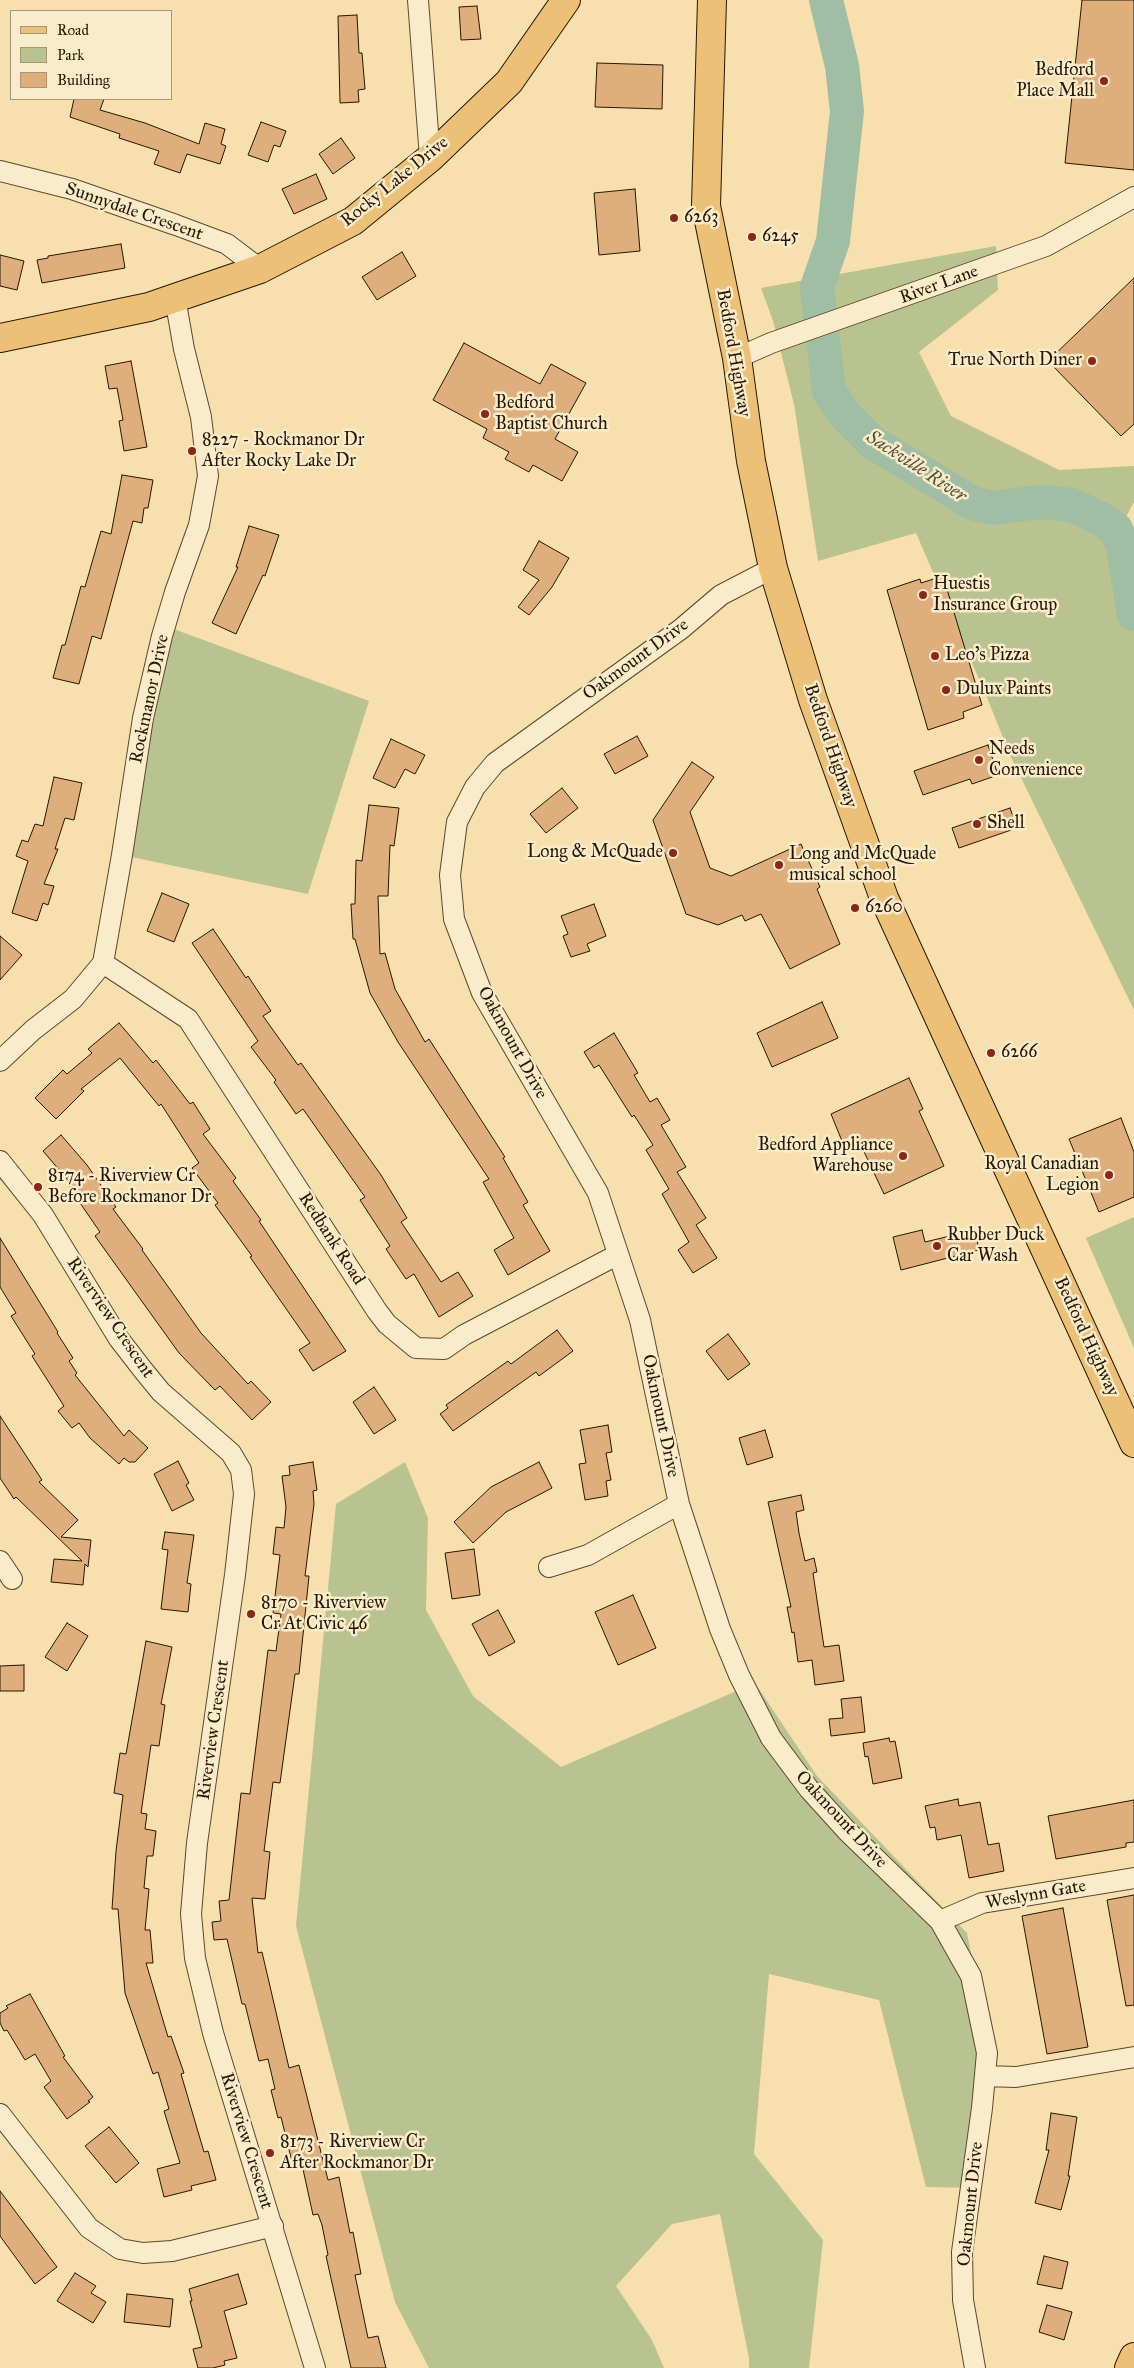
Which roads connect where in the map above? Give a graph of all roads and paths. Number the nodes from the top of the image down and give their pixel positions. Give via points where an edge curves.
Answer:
1 (418, 0) edge
2 (566, 0) edge
3 (712, 0) edge
4 (430, 158) junction
5 (0, 171) edge
6 (1134, 197) edge
7 (260, 269) junction
8 (175, 298) junction
9 (0, 338) edge
10 (737, 358) junction
11 (773, 568) junction
12 (103, 963) junction
13 (0, 1061) edge
14 (0, 1161) edge
15 (618, 1255) junction
16 (1134, 1443) edge
17 (679, 1504) junction
18 (0, 1561) edge
19 (549, 1567) dead end
20 (12, 1579) dead end
21 (1134, 1878) edge
22 (940, 1921) junction
23 (1134, 2057) edge
24 (985, 2076) junction
25 (0, 2114) edge
26 (273, 2226) junction
27 (1134, 2357) edge
28 (315, 2368) edge
29 (974, 2368) edge
30 (1129, 2368) edge

1 - 4 street
2 - 4 main road, Rocky Lake Drive via 509,82
3 - 10 main road, Bedford Highway via 706,206
4 - 7 main road, Rocky Lake Drive via 353,221
5 - 7 street, Sunnydale Crescent via 72,189 176,224 227,244
6 - 10 street, River Lane via 1046,246 771,343
7 - 8 main road, Rocky Lake Drive
8 - 9 main road, Rocky Lake Drive via 149,307
8 - 12 street, Rockmanor Drive via 201,417 208,476 199,525 162,636 143,718
10 - 11 main road, Bedford Highway via 751,461
11 - 15 street, Oakmount Drive via 721,595 682,630 495,763 475,787 457,822 450,875 454,920 482,993 598,1193
11 - 16 main road, Bedford Highway via 813,700 884,898
12 - 13 street, Rockmanor Drive via 73,999
12 - 15 street, Redbank Road via 188,1019 376,1310 387,1324 416,1348 444,1349 464,1335
14 - 26 street, Riverview Crescent via 42,1215 120,1339 160,1392 231,1452 241,1470 244,1494 235,1575 197,1843 191,1914 195,1958 213,2033
15 - 17 street, Oakmount Drive via 640,1320
17 - 19 street via 588,1555
17 - 22 street, Oakmount Drive via 720,1629 739,1675 772,1738 809,1789 848,1832
18 - 20 street
21 - 22 street, Weslynn Gate via 982,1903
22 - 24 street, Oakmount Drive via 971,1976 987,2054
23 - 24 street via 1025,2076
24 - 29 street, Oakmount Drive via 962,2252 963,2300
25 - 26 street via 89,2228 120,2249 143,2254 172,2251
26 - 28 street, Riverview Crescent
27 - 30 main road

